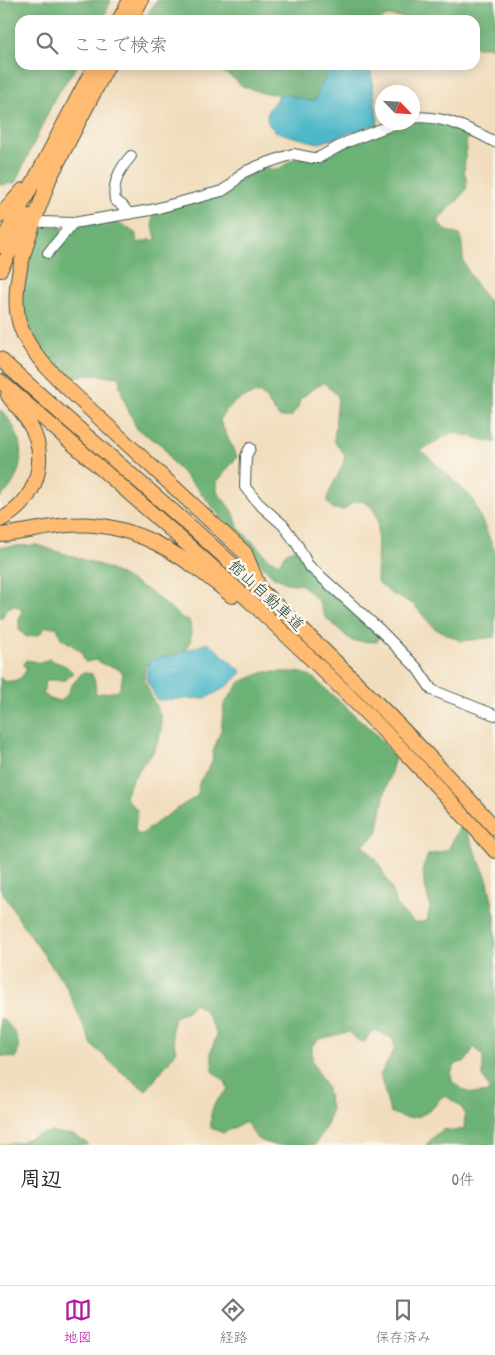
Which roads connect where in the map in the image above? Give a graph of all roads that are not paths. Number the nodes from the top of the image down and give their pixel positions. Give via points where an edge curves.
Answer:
1 (130, 0) edge
2 (141, 0) edge
3 (122, 15) edge
4 (134, 15) edge
5 (93, 70) edge
6 (105, 70) edge
7 (420, 117) edge
8 (378, 130) edge
9 (495, 142) edge
10 (131, 156) dead end
11 (44, 176) junction
12 (129, 214) junction
13 (0, 216) edge
14 (42, 222) dead end
15 (73, 222) junction
16 (0, 246) edge
17 (48, 253) dead end
18 (0, 270) edge
19 (0, 359) edge
20 (0, 381) edge
21 (250, 448) dead end
22 (0, 520) edge
23 (0, 535) edge
24 (260, 591) junction
25 (323, 672) junction
26 (495, 715) edge
27 (495, 828) edge
28 (495, 851) edge

1 - 3 highway
2 - 4 highway
5 - 11 highway
6 - 11 highway
7 - 9 street via 448,122
8 - 12 street via 318,158 293,154 258,166 242,173 222,191
10 - 12 street via 124,163 113,189 115,200
11 - 13 highway
11 - 16 highway
11 - 18 highway
11 - 24 highway via 18,277 16,303 28,342 42,363 62,383 245,553
12 - 15 street via 112,221
14 - 15 street
15 - 17 street
19 - 24 highway, 館山自動車道
20 - 22 highway via 28,420 40,459 39,471 29,495
20 - 25 highway, 館山自動車道 via 204,559
21 - 26 street via 246,456 245,487 283,525 308,565 380,630 432,690
23 - 25 highway via 88,524 146,537 198,569
24 - 27 highway, 館山自動車道 via 402,727
25 - 28 highway, 館山自動車道 via 369,716

